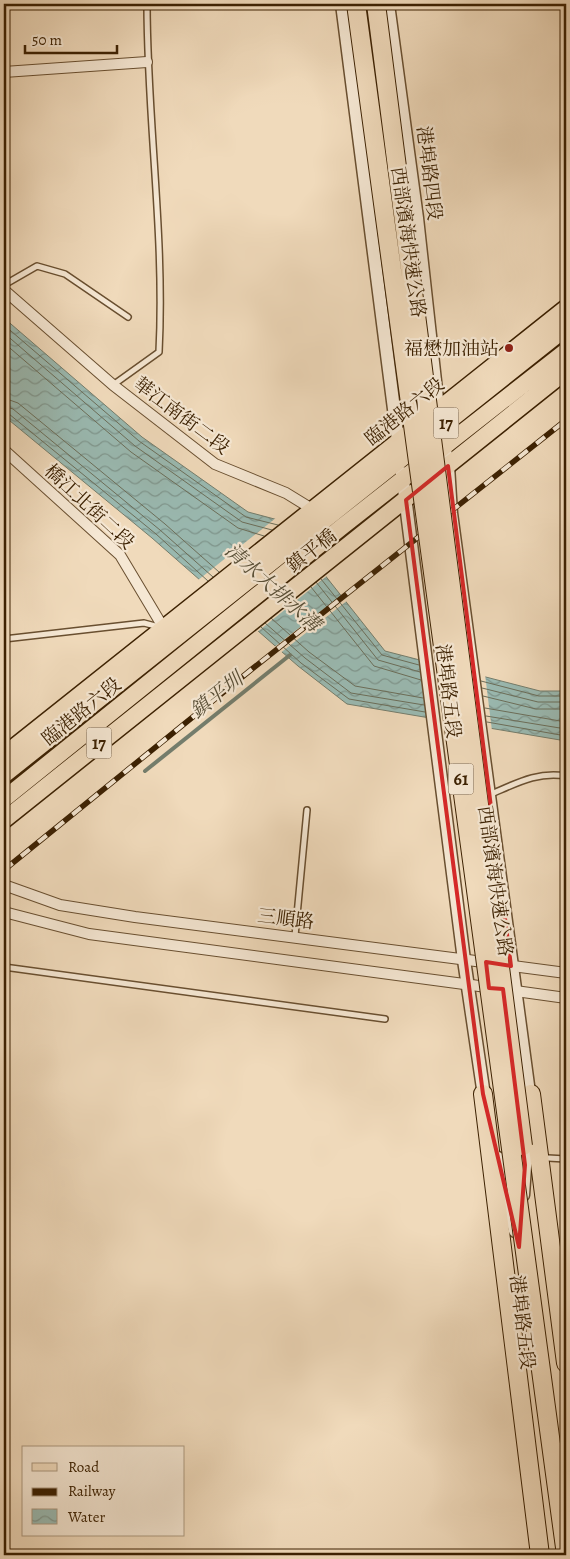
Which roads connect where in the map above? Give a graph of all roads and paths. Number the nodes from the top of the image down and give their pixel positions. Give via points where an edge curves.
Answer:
1 (147, 4) edge
2 (342, 4) edge
3 (356, 4) edge
4 (376, 4) edge
5 (388, 4) edge
6 (147, 62) junction
7 (4, 72) edge
8 (4, 285) edge
9 (4, 290) edge
10 (566, 308) edge
11 (128, 317) dead end
12 (566, 328) edge
13 (566, 351) edge
14 (566, 371) edge
15 (113, 385) junction
16 (438, 408) junction
17 (441, 428) junction
18 (398, 442) junction
19 (444, 447) junction
20 (4, 450) edge
21 (401, 462) junction
22 (448, 466) junction
23 (402, 481) junction
24 (406, 500) junction
25 (320, 514) junction
26 (343, 526) junction
27 (357, 539) junction
28 (167, 634) junction
29 (4, 640) edge
30 (183, 655) junction
31 (195, 666) junction
32 (4, 755) edge
33 (4, 775) edge
34 (566, 776) edge
35 (488, 796) junction
36 (4, 798) edge
37 (307, 810) dead end
38 (4, 820) edge
39 (4, 886) edge
40 (4, 912) edge
41 (295, 936) junction
42 (464, 960) junction
43 (511, 966) junction
44 (4, 967) edge
45 (566, 973) edge
46 (468, 985) junction
47 (516, 991) junction
48 (566, 998) edge
49 (385, 1019) dead end
50 (483, 1094) junction
51 (531, 1094) junction
52 (548, 1158) junction
53 (566, 1159) edge
54 (519, 1247) junction
55 (566, 1301) edge
56 (566, 1364) edge
57 (566, 1487) edge
58 (534, 1555) edge
59 (540, 1555) edge
60 (561, 1555) edge
61 (566, 1555) edge

1 - 6 lane
2 - 18 street
3 - 61 highway, 西部濱海快速公路 / 61, bridge
4 - 57 highway, 西部濱海快速公路 / 61, bridge
5 - 16 street, 港埠路四段
6 - 7 street
6 - 15 lane via 161,306 159,352
8 - 11 lane via 36,266 65,274
9 - 15 street, 華江南街二段
10 - 16 main road, 臨港路六段 / 17
12 - 17 main road, 臨港路六段 / 17
13 - 19 main road, 17
14 - 22 main road, 17
15 - 25 street, 華江南街二段 via 215,464 286,493
16 - 17 street, 港埠路四段
16 - 18 main road, 臨港路六段 / 17
17 - 19 street, 港埠路四段
17 - 21 main road, 臨港路六段 / 17
18 - 21 street, 港埠路五段
18 - 25 main road, 臨港路六段 / 17
19 - 22 street, 港埠路四段
19 - 23 main road, 17
20 - 28 street, 橋江北街二段 via 120,555
21 - 23 street, 港埠路五段
21 - 25 main road, 臨港路六段 / 17
22 - 24 main road, 17
22 - 35 street, 港埠路五段 via 451,513
23 - 24 street, 港埠路五段
23 - 26 main road, 17
24 - 27 main road, 17
24 - 42 street, 港埠路五段
25 - 26 street, 華江南街二段
25 - 28 main road, 鎮平橋 / 17
26 - 27 street, 華江南街二段
26 - 30 main road, 鎮平橋 / 17
27 - 31 main road, 鎮平橋 / 17
28 - 29 lane via 144,623
28 - 30 street, 橋江北街二段
28 - 32 main road, 臨港路六段 / 17
28 - 33 main road, 臨港路六段 / 17
30 - 31 street, 橋江北街二段
30 - 36 main road, 臨港路六段 / 17
31 - 38 main road, 臨港路六段 / 17
34 - 35 lane via 532,776
35 - 43 street, 港埠路五段
37 - 41 lane
39 - 41 street, 三順路 via 60,905
40 - 46 street via 89,934
41 - 42 street, 三順路
42 - 43 street, 三順路
42 - 46 street, 港埠路五段
43 - 45 street, 三順路
43 - 47 street, 港埠路五段
44 - 49 lane
46 - 47 street
46 - 50 street, 港埠路五段
47 - 48 street
47 - 51 street, 港埠路五段
50 - 54 street, 港埠路五段
50 - 58 street, 港埠路五段 via 481,1142
50 - 59 highway
51 - 52 street, 港埠路五段
51 - 54 street, 港埠路五段
51 - 56 highway
52 - 53 lane
52 - 55 street, 港埠路五段
54 - 60 street, 港埠路五段

